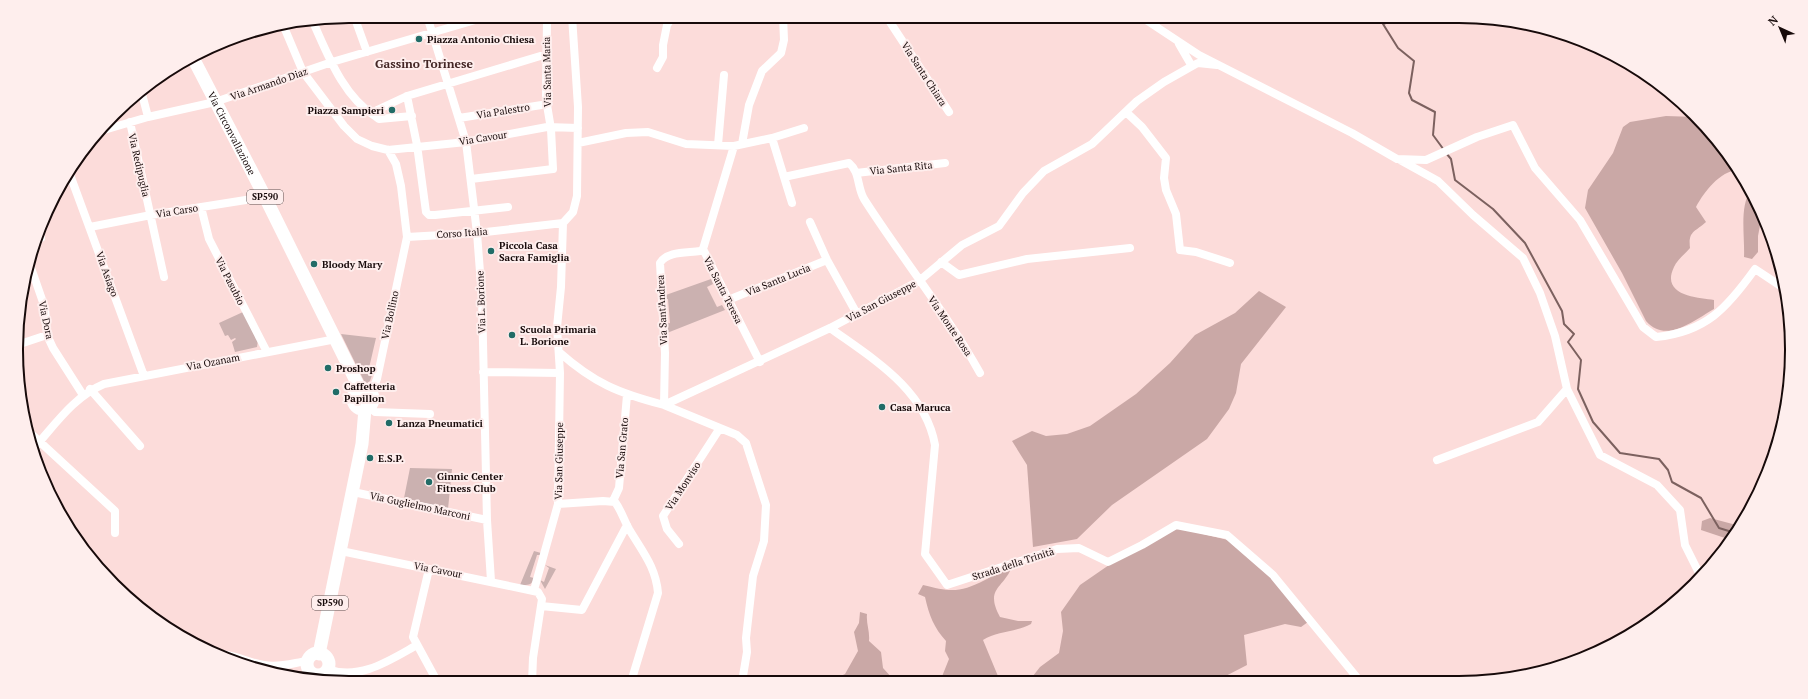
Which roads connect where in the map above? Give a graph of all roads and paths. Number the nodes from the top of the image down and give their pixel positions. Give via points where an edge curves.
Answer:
1 (357, 23) edge
2 (429, 23) edge
3 (464, 23) edge
4 (545, 23) edge
5 (572, 23) edge
6 (668, 23) edge
7 (783, 23) edge
8 (891, 23) edge
9 (1150, 23) edge
10 (315, 25) edge
11 (285, 29) edge
12 (432, 32) junction
13 (367, 52) junction
14 (547, 54) junction
15 (1194, 59) junction
16 (195, 62) edge
17 (332, 62) junction
18 (657, 68) dead end
19 (303, 72) junction
20 (724, 75) dead end
21 (448, 84) junction
22 (407, 96) junction
23 (143, 97) edge
24 (215, 102) junction
25 (548, 104) junction
26 (949, 112) dead end
27 (1126, 112) junction
28 (375, 116) junction
29 (412, 116) junction
30 (148, 117) junction
31 (459, 118) junction
32 (130, 122) junction
33 (110, 128) edge
34 (578, 128) junction
35 (804, 128) dead end
36 (551, 129) junction
37 (772, 138) junction
38 (466, 142) junction
39 (578, 143) junction
40 (742, 144) junction
41 (418, 145) junction
42 (718, 145) junction
43 (734, 146) junction
44 (388, 150) junction
45 (1397, 159) junction
46 (945, 163) dead end
47 (856, 173) junction
48 (784, 177) junction
49 (72, 178) edge
50 (470, 179) junction
51 (265, 197) junction
52 (792, 203) dead end
53 (201, 207) junction
54 (508, 207) dead end
55 (474, 212) junction
56 (151, 215) junction
57 (810, 222) dead end
58 (564, 224) junction
59 (90, 227) junction
60 (477, 233) junction
61 (407, 237) junction
62 (1130, 248) dead end
63 (703, 249) junction
64 (827, 260) junction
65 (941, 262) junction
66 (1230, 263) dead end
67 (32, 272) edge
68 (164, 277) dead end
69 (919, 281) junction
70 (1778, 284) edge
71 (728, 300) junction
72 (857, 314) junction
73 (830, 328) junction
74 (47, 335) junction
75 (336, 339) junction
76 (23, 343) edge
77 (267, 352) junction
78 (559, 352) junction
79 (760, 362) junction
80 (483, 372) junction
81 (980, 372) dead end
82 (560, 373) junction
83 (144, 376) junction
84 (90, 389) junction
85 (1567, 389) junction
86 (366, 390) junction
87 (83, 395) junction
88 (627, 395) junction
89 (664, 405) junction
90 (367, 408) junction
91 (430, 414) dead end
92 (720, 428) junction
93 (35, 437) edge
94 (40, 442) junction
95 (37, 445) edge
96 (140, 446) dead end
97 (1437, 460) dead end
98 (353, 492) junction
99 (613, 501) junction
100 (558, 504) junction
101 (487, 520) junction
102 (628, 525) junction
103 (115, 534) dead end
104 (679, 544) dead end
105 (341, 551) junction
106 (429, 569) junction
107 (1698, 571) edge
108 (491, 581) junction
109 (534, 590) junction
110 (541, 606) junction
111 (417, 645) junction
112 (319, 654) junction
113 (307, 661) junction
114 (270, 666) edge
115 (323, 674) edge
116 (434, 676) edge
117 (532, 676) edge
118 (633, 676) edge
119 (743, 676) edge
120 (1356, 676) edge

1 - 13 street
2 - 12 street, Via L. Borione
3 - 12 street, Via Armando Diaz
4 - 14 street, Via Santa Maria
5 - 34 street
6 - 18 street via 663,57
7 - 40 street via 784,40 781,53 762,71 748,105
8 - 26 street, Via Santa Chiara
9 - 15 street via 1176,41
10 - 17 street
11 - 19 street
12 - 13 street, Via Armando Diaz
12 - 21 street, Via L. Borione
13 - 17 street, Via Armando Diaz
14 - 21 street
14 - 25 street, Via Santa Maria
15 - 27 street, Via San Giuseppe
15 - 45 street via 1220,65
16 - 24 main road, Via Circonvallazione / SP590
17 - 19 street, Via Armando Diaz
17 - 28 street via 356,99
19 - 24 street, Via Armando Diaz
19 - 44 street via 357,139
20 - 42 street
21 - 22 street
21 - 31 street, Via L. Borione
22 - 28 street via 377,110
22 - 29 street
23 - 30 street
24 - 30 street, Via Armando Diaz
24 - 51 main road, Via Circonvallazione / SP590
25 - 31 street, Via Palestro
25 - 36 street, Via Santa Maria
27 - 65 street, Via San Giuseppe via 1092,144 1044,171 1023,193 999,226 962,245
27 - 66 street via 1142,127 1166,158 1164,178 1176,214 1180,250 1196,252
28 - 29 street via 379,119
29 - 41 street
30 - 32 street, Via Armando Diaz
31 - 38 street, Via L. Borione
32 - 33 street, Via Armando Diaz
32 - 56 street, Via Redipuglia
34 - 36 street, Via Cavour
34 - 39 street
35 - 37 street
36 - 38 street, Via Cavour via 547,127
36 - 50 street, Via Santa Maria via 553,168
37 - 40 street
37 - 48 street
38 - 41 street, Via Cavour
38 - 50 street, Via L. Borione
39 - 42 street via 626,133 648,132 686,144
39 - 58 street via 577,196 573,212
40 - 43 street
41 - 44 street, Via Cavour
41 - 55 street via 426,212 429,215
42 - 43 street
43 - 63 street, Via Santa Teresa
44 - 61 street via 396,164 401,186
45 - 70 street via 1426,160 1477,137 1512,125 1535,168 1580,220 1643,327 1656,337 1676,335 1700,326 1734,299 1755,269
45 - 85 street via 1438,181 1523,258 1540,292 1555,336
46 - 47 street, Via Santa Rita
47 - 48 street via 854,166 849,163
47 - 69 street, Via Monte Rosa via 862,196
48 - 52 street
49 - 59 street, Via Asiago
50 - 55 street, Via L. Borione
51 - 53 street, Via Carso
51 - 75 main road, Via Circonvallazione / SP590
53 - 56 street, Via Carso
53 - 77 street, Via Pasubio via 209,239
54 - 55 street
55 - 60 street, Via L. Borione
56 - 59 street, Via Carso
56 - 68 street, Via Redipuglia
57 - 64 street
58 - 60 street, Corso Italia
58 - 78 street, Via San Giuseppe via 557,327
59 - 83 street, Via Asiago
60 - 61 street, Corso Italia
60 - 80 street, Via L. Borione via 482,298
61 - 86 street, Via Bollino via 376,379
62 - 65 street via 1027,259 959,275
63 - 71 street, Via Santa Teresa
63 - 89 street, Via Sant'Andrea via 668,255 660,263 665,353
64 - 71 street, Via Santa Lucia
64 - 72 street
65 - 69 street, Via San Giuseppe
67 - 74 street, Via Dora via 45,308
69 - 72 street, Via San Giuseppe
69 - 81 street, Via Monte Rosa via 964,344
71 - 79 street, Via Santa Teresa
72 - 73 street, Via San Giuseppe
73 - 79 street, Via San Giuseppe
73 - 120 street, Strada della Trinità via 883,366 904,385 932,429 934,445 925,554 947,585 1057,549 1079,548 1108,562 1176,525 1227,536 1273,575
74 - 76 street
74 - 87 street, Via Dora
75 - 77 street, Via Ozanam
75 - 86 main road, SP590
77 - 83 street, Via Ozanam
78 - 82 street, Via San Giuseppe
78 - 88 street via 581,372
79 - 89 street, Via San Giuseppe
80 - 82 street
80 - 101 street, Via L. Borione
82 - 100 street, Via San Giuseppe
83 - 84 street, Via Ozanam
84 - 87 street, Via Ozanam
84 - 96 street
85 - 97 street via 1538,422
85 - 107 street via 1600,456 1657,485 1680,510 1684,545
86 - 90 main road, SP590 via 373,400
86 - 90 main road via 355,393 354,402 357,407
87 - 94 street, Via Ozanam
88 - 89 street
88 - 99 street, Via San Grato via 619,488
89 - 92 street
90 - 91 street via 375,412
90 - 98 main road, SP590
92 - 104 street, Via Monviso via 663,516 667,529
92 - 119 street via 737,435 746,443 766,505 764,541 753,576
93 - 94 street
94 - 95 street, Via Ozanam
94 - 103 street via 115,511
98 - 101 street, Via Guglielmo Marconi
98 - 105 main road, SP590
99 - 100 street
99 - 102 street
100 - 109 street, Via San Giuseppe
101 - 108 street, Via L. Borione
102 - 110 street via 582,610
102 - 118 street via 646,554 657,579 658,593
105 - 106 street, Via Cavour
105 - 112 main road, SP590
106 - 108 street, Via Cavour
106 - 111 street via 413,637
108 - 109 street, Via Cavour
109 - 110 street via 542,599
110 - 117 street
111 - 115 street via 376,667 353,673
111 - 116 street
112 - 113 main road via 314,654
112 - 115 main road via 327,659
113 - 114 street
113 - 115 main road via 312,673

